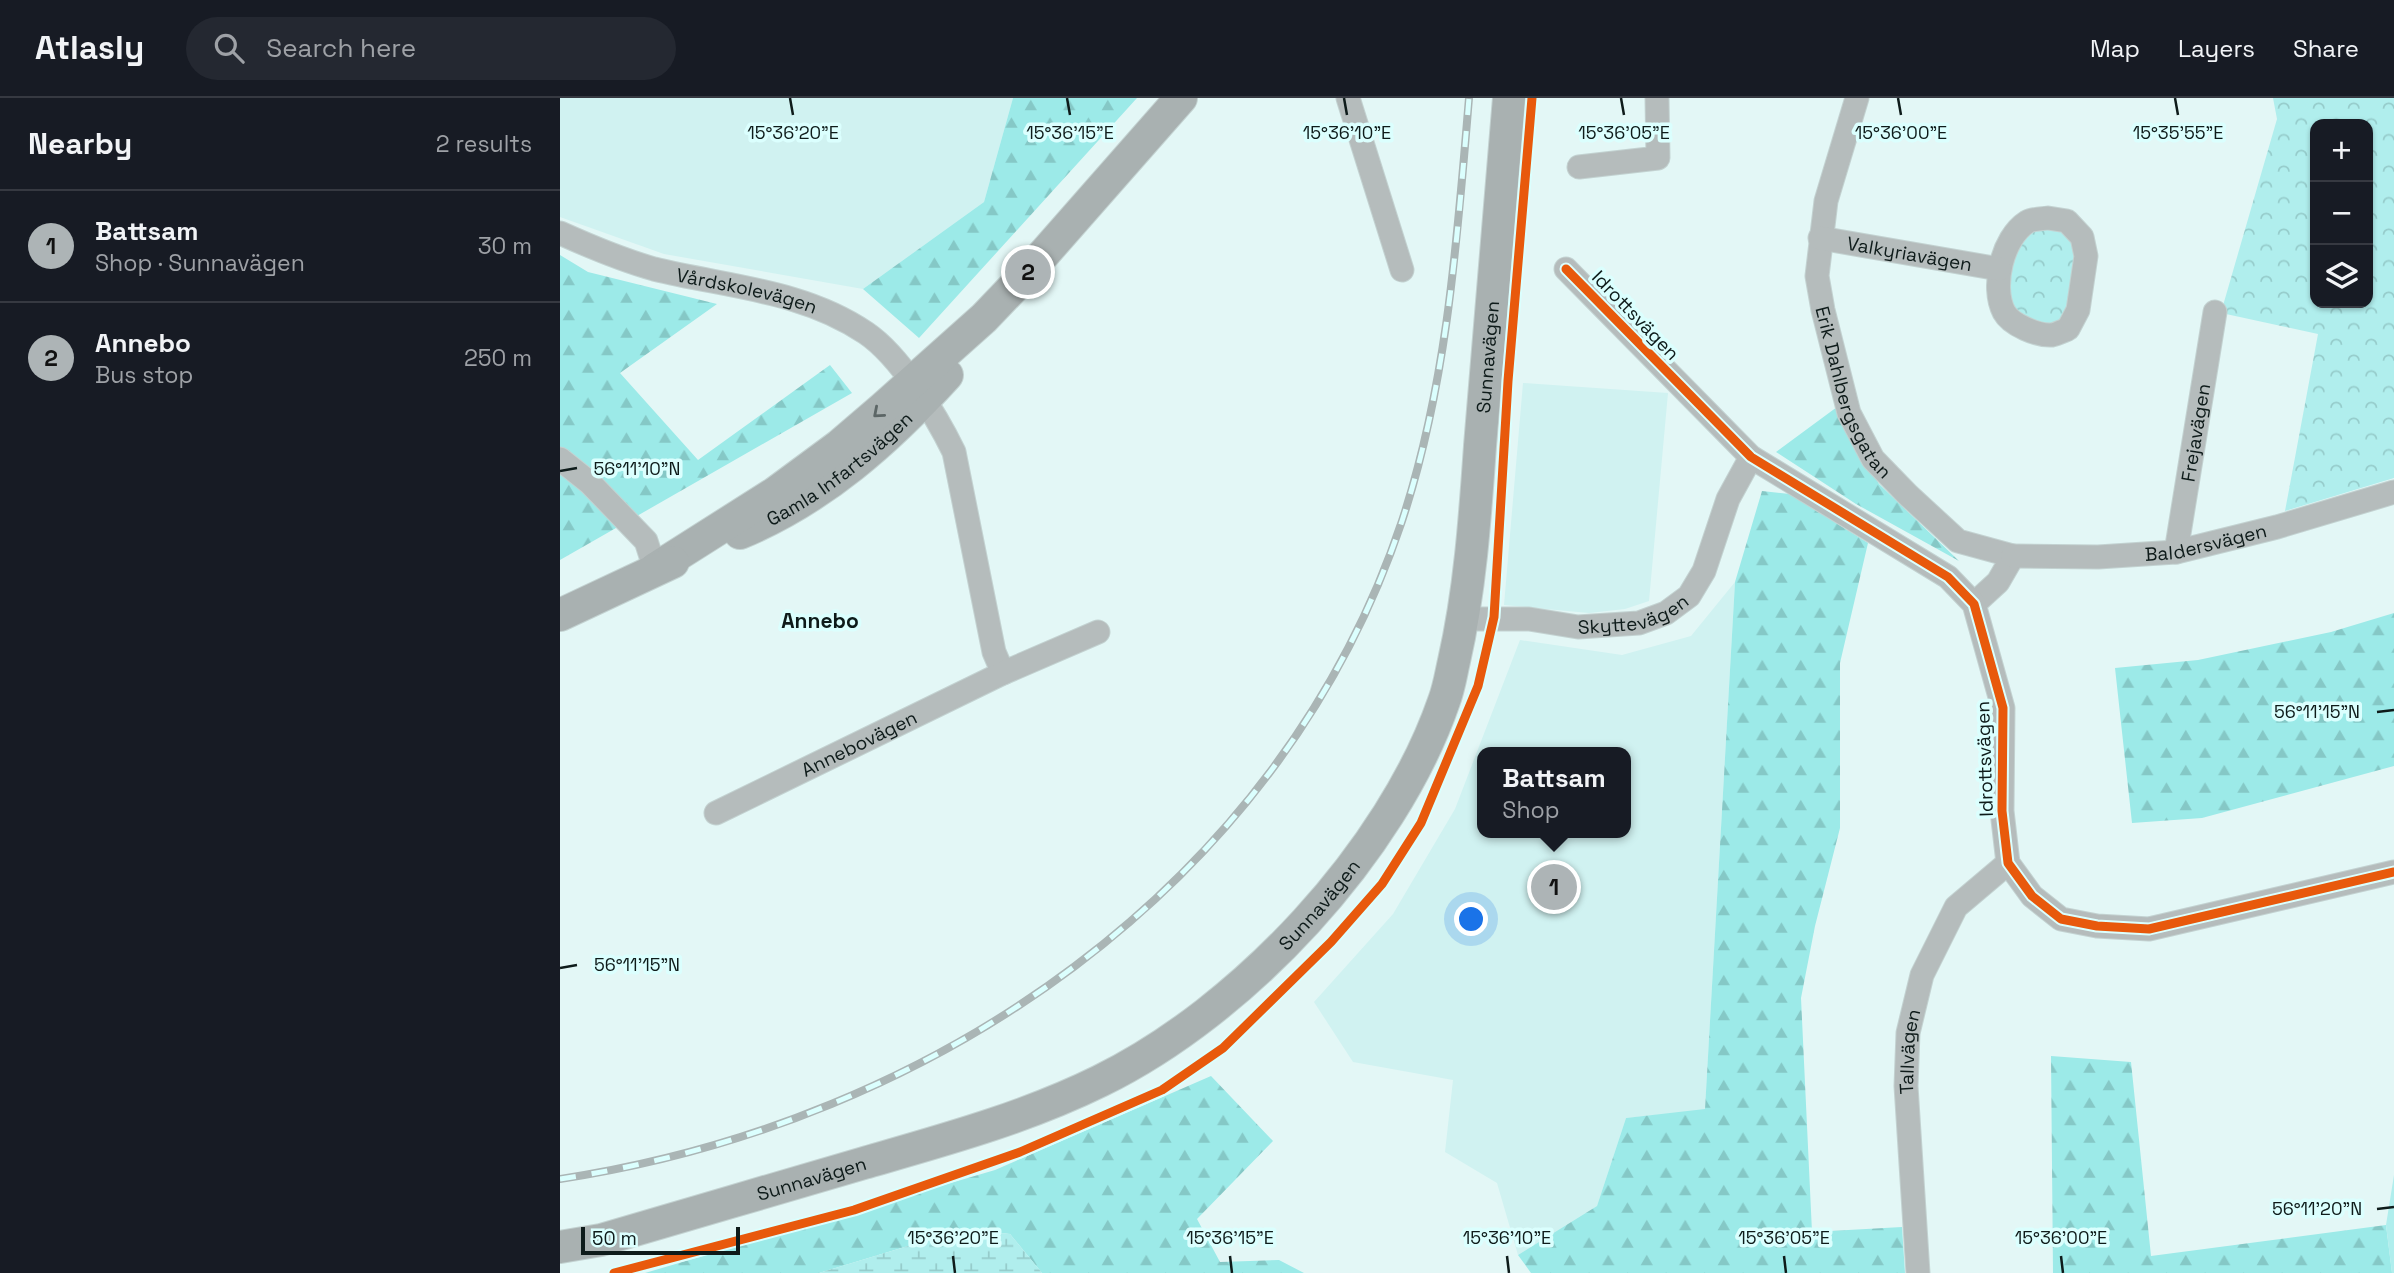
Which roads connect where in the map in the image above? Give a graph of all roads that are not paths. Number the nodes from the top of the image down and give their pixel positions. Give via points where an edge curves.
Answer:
1 (1181, 98) edge
2 (1348, 98) edge
3 (1508, 98) edge
4 (1657, 98) edge
5 (1857, 98) edge
6 (1579, 167) dead end
7 (560, 233) edge
8 (1820, 238) junction
9 (1566, 269) dead end
10 (1999, 269) junction
11 (1402, 270) dead end
12 (2215, 312) dead end
13 (918, 392) junction
14 (1751, 457) junction
15 (560, 459) edge
16 (2394, 492) edge
17 (2176, 552) junction
18 (2013, 556) junction
19 (655, 569) junction
20 (1975, 604) junction
21 (560, 615) edge
22 (1464, 618) junction
23 (1098, 632) dead end
24 (1003, 673) junction
25 (716, 813) dead end
26 (2008, 863) junction
27 (2394, 872) edge
28 (560, 1247) edge
29 (1919, 1273) edge

1 - 13 main road, Gamla Infartsvägen via 984,318 956,366
2 - 11 street
3 - 22 main road, Sunnavägen
4 - 6 street via 1658,158
5 - 8 street, Erik Dahlbergsgatan via 1826,201
7 - 13 street, Vårdskolevägen via 654,268 763,291 832,312 869,334
8 - 10 street, Valkyriavägen
8 - 18 street, Erik Dahlbergsgatan via 1817,276 1823,310 1849,413 1873,459 1958,541
9 - 14 street, Idrottsvägen
10 - 10 street, Valkyriavägen via 2005,314 2035,331 2052,335 2068,329 2078,310 2086,256 2082,237 2067,222 2029,221 2014,233
12 - 17 street, Frejavägen
13 - 19 main road, Gamla Infartsvägen via 853,467 787,512
13 - 24 street via 954,452 994,652
14 - 20 street, Idrottsvägen via 1948,576
14 - 22 street, Skyttevägen via 1728,499 1704,571 1689,596 1665,613 1639,623 1578,627 1529,619
15 - 19 street via 646,541
16 - 17 street, Baldersvägen
17 - 18 street, Baldersvägen
18 - 20 street via 1998,582
19 - 21 main road, Gamla Infartsvägen
20 - 26 street, Idrottsvägen via 2003,708
22 - 28 main road, Sunnavägen via 1440,710 1416,769 1376,834 1325,901 1278,950 1217,1005 1161,1045 1103,1080 1033,1111 614,1236
23 - 24 street, Annebovägen
24 - 25 street, Annebovägen
26 - 27 street via 2032,896 2061,919 2149,929
26 - 29 street, Tallvägen via 1956,907 1922,975 1908,1033 1906,1086

